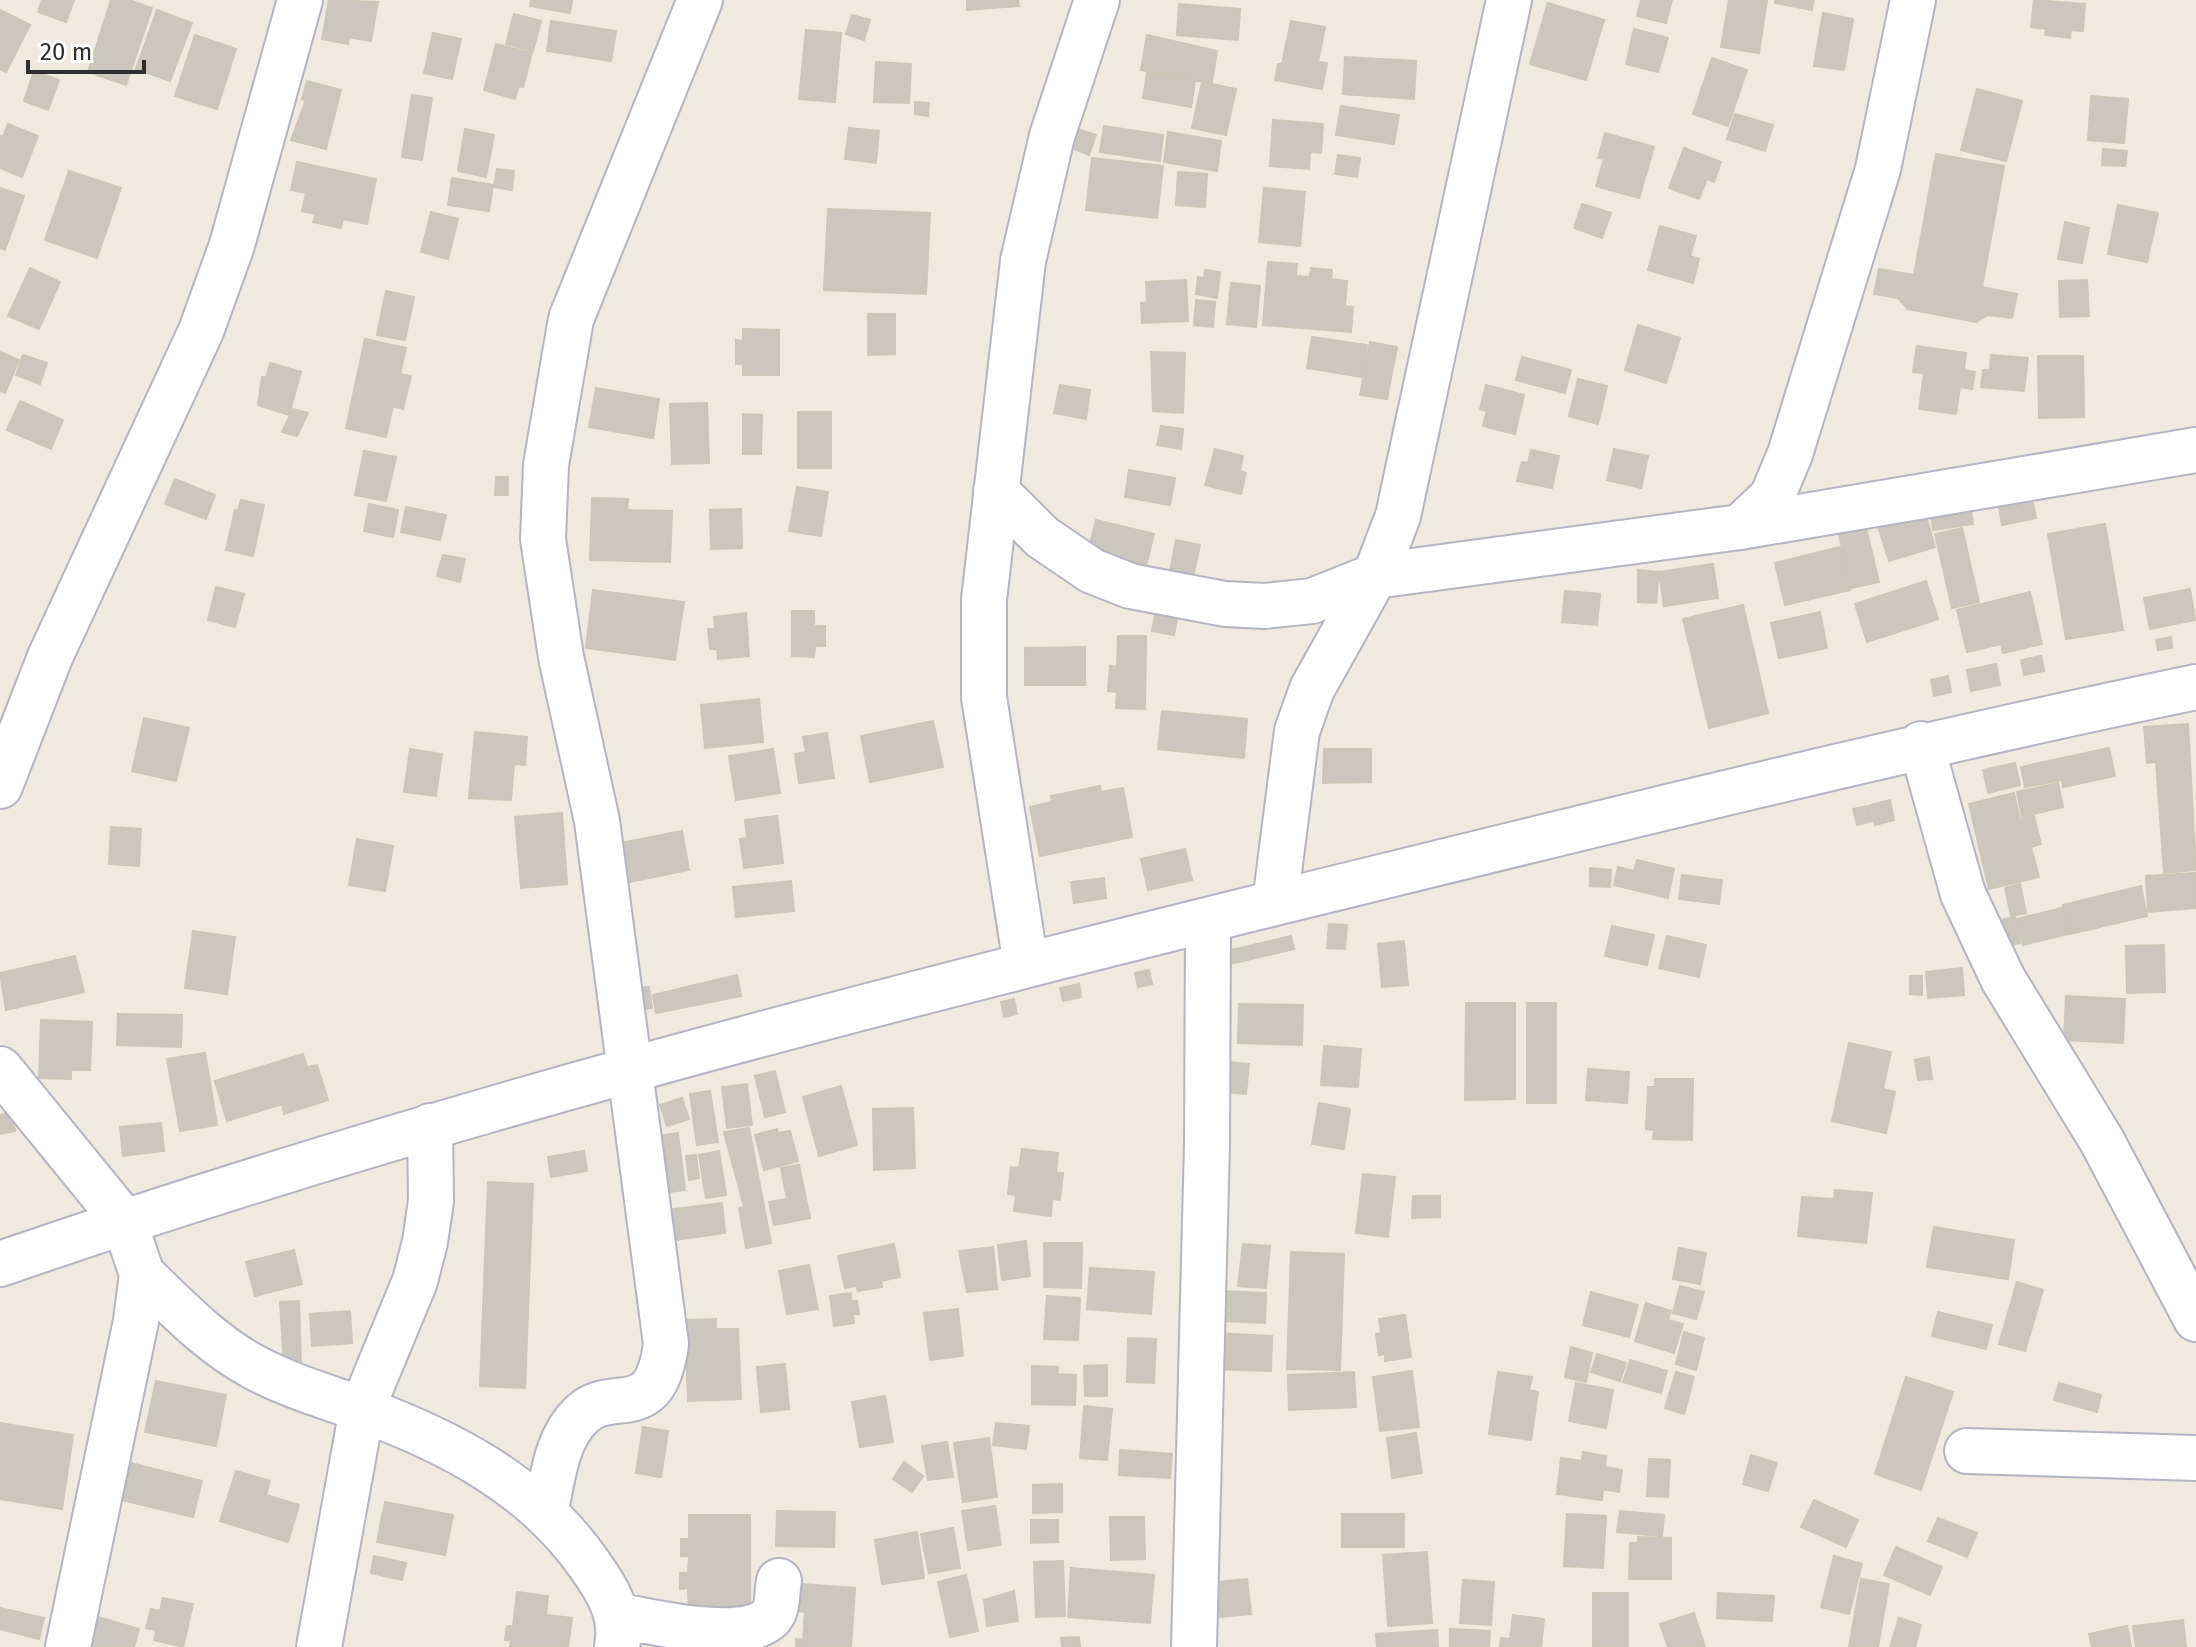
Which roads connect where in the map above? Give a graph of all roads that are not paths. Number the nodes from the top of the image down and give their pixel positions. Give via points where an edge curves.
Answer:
1 (300, 0) edge
2 (700, 0) edge
3 (1097, 0) edge
4 (1509, 0) edge
5 (1913, 0) edge
6 (2196, 450) edge
7 (996, 491) junction
8 (1740, 527) junction
9 (1375, 576) junction
10 (2196, 687) edge
11 (1921, 744) junction
12 (0, 786) edge
13 (1275, 903) junction
14 (1208, 920) junction
15 (1026, 965) junction
16 (628, 1068) junction
17 (0, 1069) edge
18 (430, 1126) junction
19 (124, 1221) junction
20 (0, 1264) edge
21 (142, 1274) junction
22 (2196, 1319) edge
23 (362, 1409) junction
24 (1967, 1451) dead end
25 (2196, 1458) edge
26 (545, 1513) junction
27 (779, 1581) dead end
28 (617, 1631) edge
29 (68, 1647) edge
30 (319, 1647) edge
31 (1194, 1647) edge

1 - 12 street via 232,245 201,331 50,657
2 - 16 street via 571,319 546,465 543,539 561,657 597,821
3 - 7 street via 1052,136 1023,261
4 - 9 street via 1398,516
5 - 8 street via 1878,169 1790,454 1772,497
6 - 8 street
7 - 9 street via 1042,537 1092,571 1130,586 1265,606 1312,601
7 - 15 street via 984,600 984,697
8 - 9 street
9 - 13 street via 1312,689 1297,731
10 - 11 street
11 - 13 street
11 - 22 street via 1963,894 2003,979 2102,1141
13 - 14 street
14 - 15 street
14 - 31 street
15 - 16 street
16 - 18 street
16 - 26 street via 666,1344 664,1364 647,1392 633,1401 584,1412 572,1424 561,1444
17 - 19 street
18 - 19 street
18 - 23 street via 431,1201 425,1242 415,1281
19 - 20 street
19 - 21 street
21 - 23 street via 196,1326 252,1366
21 - 29 street
23 - 26 street via 458,1450 507,1479
23 - 30 street
24 - 25 street
26 - 28 street via 609,1592
27 - 28 street via 774,1613 756,1630 727,1635

